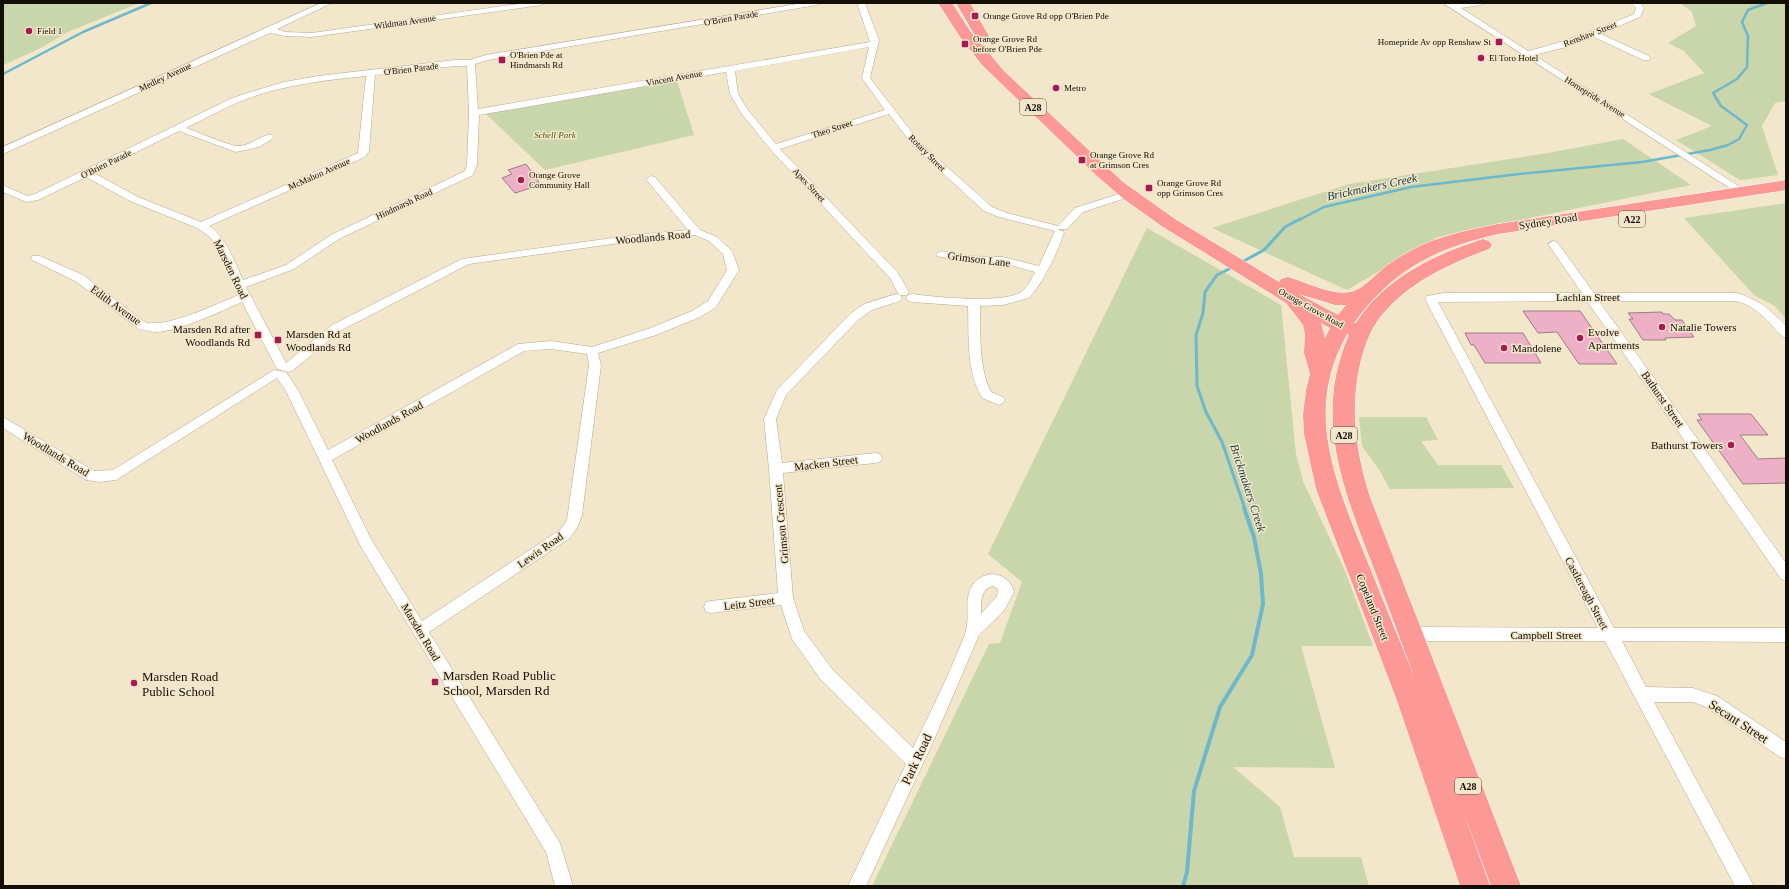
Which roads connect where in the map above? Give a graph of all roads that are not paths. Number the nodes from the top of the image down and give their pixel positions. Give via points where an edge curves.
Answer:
1 (328, 3) edge
2 (542, 3) edge
3 (817, 3) edge
4 (861, 3) edge
5 (945, 3) edge
6 (963, 3) edge
7 (1481, 3) edge
8 (1635, 3) edge
9 (1450, 5) edge
10 (269, 30) junction
11 (1594, 34) junction
12 (874, 44) junction
13 (1526, 54) junction
14 (1646, 58) dead end
15 (471, 63) junction
16 (730, 68) junction
17 (371, 74) junction
18 (890, 111) junction
19 (474, 113) junction
20 (178, 128) junction
21 (269, 137) dead end
22 (774, 148) junction
23 (3, 152) edge
24 (86, 173) junction
25 (651, 179) dead end
26 (1786, 185) edge
27 (3, 188) edge
28 (1128, 194) junction
29 (1749, 196) junction
30 (1786, 196) edge
31 (201, 226) junction
32 (1059, 229) junction
33 (696, 232) junction
34 (1553, 244) dead end
35 (941, 254) dead end
36 (1228, 256) junction
37 (36, 258) dead end
38 (1248, 268) junction
39 (1040, 270) junction
40 (1272, 277) junction
41 (240, 285) junction
42 (1365, 294) junction
43 (1288, 295) junction
44 (904, 296) junction
45 (245, 297) junction
46 (1591, 298) junction
47 (1431, 299) joint
48 (974, 301) junction
49 (1350, 325) junction
50 (1786, 334) edge
51 (592, 351) junction
52 (281, 371) junction
53 (1319, 373) junction
54 (999, 400) dead end
55 (3, 422) edge
56 (325, 458) junction
57 (875, 458) dead end
58 (776, 469) junction
59 (1786, 575) edge
60 (786, 598) junction
61 (712, 607) dead end
62 (1381, 624) junction
63 (420, 630) junction
64 (973, 631) dead end
65 (1411, 634) junction
66 (1609, 634) junction
67 (1786, 635) edge
68 (1642, 694) junction
69 (1786, 751) edge
70 (915, 761) junction
71 (564, 886) edge
72 (857, 886) edge
73 (1475, 886) edge
74 (1506, 886) edge
75 (1745, 886) edge

1 - 10 street, Medley Avenue
2 - 10 street, Wildman Avenue via 312,35 285,34
3 - 15 street, O'Brien Parade via 486,58
4 - 12 street, Rotary Street
5 - 28 highway, Orange Grove Road / A28 via 979,54 1081,153
6 - 36 highway, Orange Grove Road / A28 via 1000,63 1037,99 1158,206
7 - 9 street
8 - 11 street, Renshaw Street via 1640,8 1637,15
9 - 13 street, Homepride Avenue
10 - 23 street, Medley Avenue
11 - 13 street, Renshaw Street
11 - 14 street
12 - 16 street, Vincent Avenue
12 - 18 street, Rotary Street via 866,78
13 - 29 street, Homepride Avenue
15 - 17 street, O'Brien Parade
15 - 19 street, Hindmarsh Road
16 - 19 street, Vincent Avenue
16 - 22 street, Apex Street via 734,94 744,111
17 - 20 street, O'Brien Parade via 321,78 272,87 238,99
17 - 31 street, McMahon Avenue via 362,155
18 - 22 street, Theo Street
18 - 32 street, Rotary Street via 917,145 988,209
19 - 41 street, Hindmarsh Road via 472,164 469,173 335,237 290,267
20 - 21 street via 236,149 256,145
20 - 24 street, O'Brien Parade
22 - 44 street, Apex Street via 886,266 898,280
24 - 27 street, O'Brien Parade via 38,197 26,199
24 - 31 street, Marsden Road via 134,199
25 - 33 street
26 - 29 highway, Sydney Road / A22
28 - 32 street, Grimson Crescent via 1079,210
28 - 36 highway, Orange Grove Road / A28 via 1169,223
29 - 30 highway, Sydney Road / A22
29 - 42 highway, Sydney Road / A22 via 1498,229 1470,235 1418,254 1378,281
29 - 49 highway, Sydney Road / A22 via 1509,239 1474,248 1428,268
31 - 41 street, Marsden Road via 216,237
32 - 39 street, Grimson Crescent via 1054,247
33 - 51 street, Woodlands Road via 713,239 728,253 733,270 712,304 696,314 652,332
33 - 52 street, Woodlands Road via 466,261 336,328
34 - 46 street, Bathurst Street
35 - 39 street, Grimson Lane via 964,259 1003,260
36 - 38 highway, Orange Grove Road / A28
37 - 45 street, Edith Avenue via 79,278 143,326 157,328 178,324
38 - 40 highway, Orange Grove Road / A28
38 - 43 highway, Orange Grove Road / A28
39 - 48 street, Grimson Crescent via 1032,287 1021,297 1003,301
40 - 42 highway via 1335,299 1351,299
40 - 49 highway, Orange Grove Road / A28
41 - 45 street, Marsden Road
42 - 49 highway, Sydney Road / A22
43 - 49 highway, Orange Grove Road
43 - 53 highway, A28 via 1312,324 1315,334 1314,353
44 - 48 street, Grimson Crescent
44 - 58 street, Grimson Crescent via 876,303 859,313 781,393 770,419
45 - 52 street, Marsden Road
46 - 47 street, Lachlan Street
46 - 50 street, Lachlan Street via 1744,298 1761,306
46 - 59 street, Bathurst Street
47 - 66 street, Castlereagh Street
48 - 54 street via 976,365 980,382 986,395
49 - 53 highway, Copeland Street / A22 via 1335,334
49 - 65 highway, A28 via 1343,403 1344,441 1358,497
51 - 56 street, Woodlands Road via 551,345 522,347
51 - 63 street, Lewis Road via 594,365 575,515 570,527 565,534 542,551
52 - 55 street, Woodlands Road via 116,475 100,478 91,476
52 - 56 street, Marsden Road
53 - 62 highway, Copeland Street / A28 via 1314,416 1320,464 1346,542
56 - 63 street, Marsden Road via 366,544
57 - 58 street, Macken Street
58 - 60 street, Grimson Crescent
60 - 61 street, Leitz Street
60 - 70 street, Grimson Crescent via 797,634 827,674
62 - 65 street, Campbell Street
62 - 73 highway, Copeland Street / A28
63 - 71 street, Marsden Road via 554,849
64 - 70 street, Park Road via 947,695
65 - 66 street, Campbell Street
65 - 74 highway, A28
66 - 67 street, Campbell Street
66 - 68 street, Castlereagh Street
68 - 69 street, Secant Street via 1700,696
68 - 75 street, Castlereagh Street
70 - 72 street, Park Road

